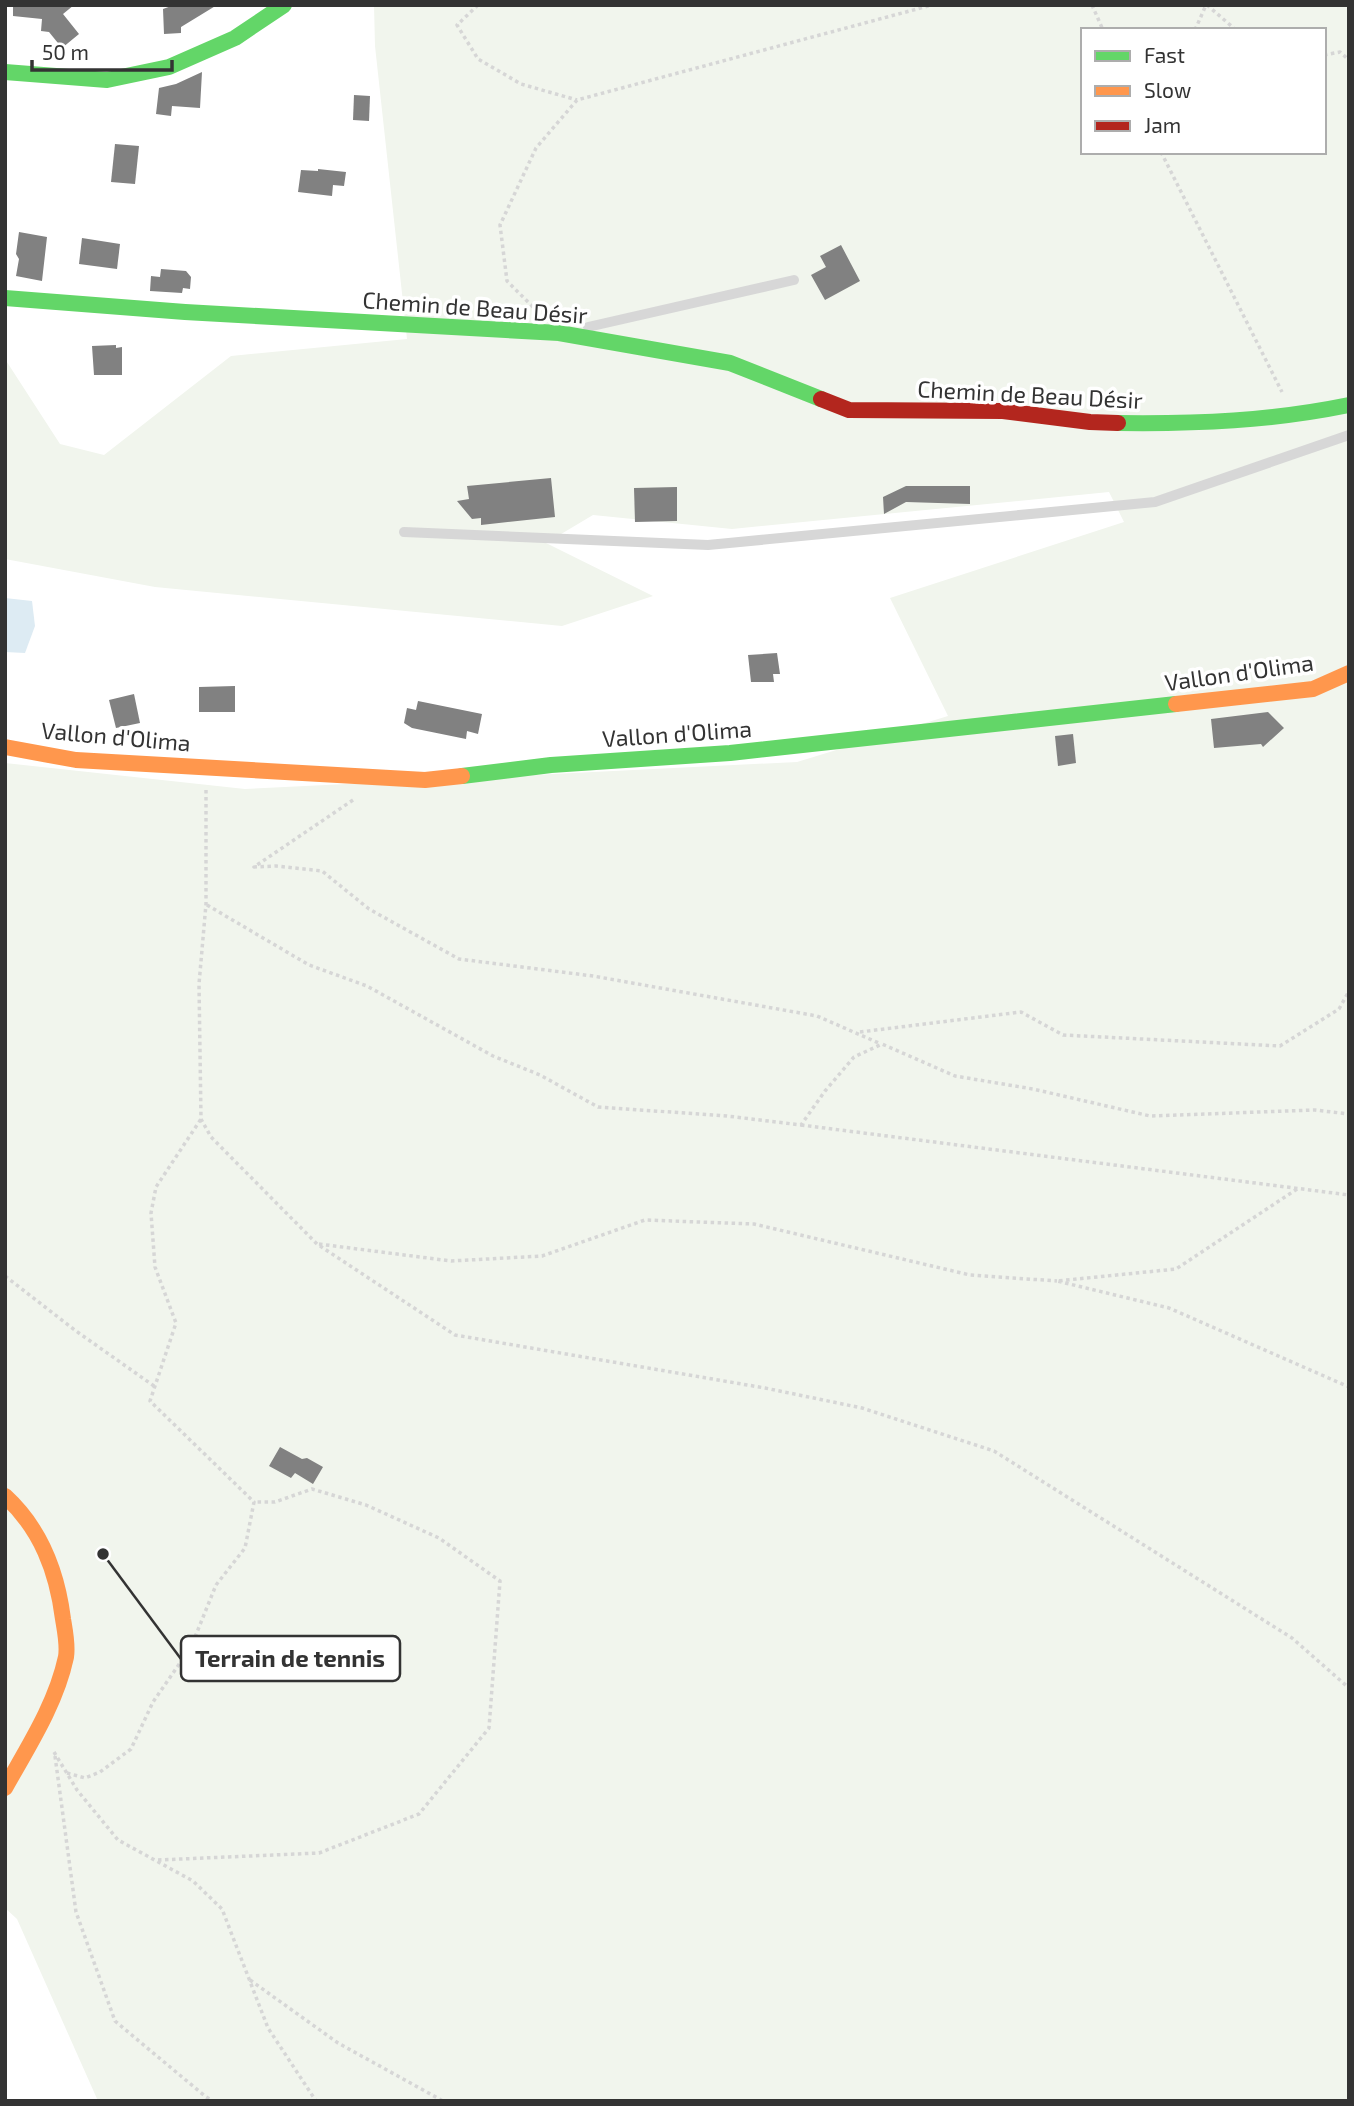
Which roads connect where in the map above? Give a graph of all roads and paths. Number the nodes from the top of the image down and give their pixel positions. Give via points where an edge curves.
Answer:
1 (284, 5) edge
2 (478, 5) edge
3 (932, 5) edge
4 (1092, 5) edge
5 (1207, 5) edge
6 (1102, 28) edge
7 (1196, 28) edge
8 (1234, 28) edge
9 (1326, 55) edge
10 (1349, 60) edge
11 (5, 72) edge
12 (577, 100) junction
13 (1162, 154) edge
14 (794, 280) dead end
15 (5, 298) edge
16 (533, 307) dead end
17 (559, 333) junction
18 (1349, 405) edge
19 (1294, 416) junction
20 (1349, 435) edge
21 (404, 532) dead end
22 (1349, 673) edge
23 (5, 747) edge
24 (206, 767) junction
25 (353, 800) dead end
26 (206, 904) junction
27 (1349, 991) edge
28 (858, 1032) junction
29 (882, 1044) junction
30 (1349, 1114) edge
31 (201, 1119) junction
32 (801, 1125) junction
33 (1297, 1189) junction
34 (1349, 1195) edge
35 (317, 1244) junction
36 (5, 1276) edge
37 (1057, 1281) junction
38 (154, 1386) junction
39 (1349, 1387) edge
40 (5, 1496) edge
41 (254, 1503) junction
42 (1349, 1688) edge
43 (36, 1732) junction
44 (55, 1754) junction
45 (67, 1773) junction
46 (5, 1788) edge
47 (158, 1860) junction
48 (250, 1980) junction
49 (213, 2101) edge
50 (316, 2101) edge
51 (443, 2101) edge

1 - 11 street via 234,38 169,66 107,80
2 - 12 path via 457,25 478,59 521,84
3 - 12 path
4 - 6 path
5 - 7 path
5 - 8 path
9 - 10 path via 1340,52
12 - 16 path via 536,148 500,225 507,281
13 - 19 path
14 - 17 lane
15 - 17 street, Chemin de Beau Désir
17 - 19 street, Chemin de Beau Désir via 730,363 849,410 1003,411 1090,422 1190,424
18 - 19 street, Chemin de Beau Désir
20 - 21 lane via 1155,502 708,545
22 - 24 street, Vallon d'Olima via 1312,689 730,753 551,765 425,780
23 - 24 street, Vallon d'Olima via 76,760
24 - 26 path
25 - 28 path via 254,867 322,871 369,909 459,959 593,976 817,1016
26 - 31 path via 199,984
26 - 32 path via 309,965 367,986 493,1056 598,1107
27 - 28 path via 1339,1009 1280,1046 1063,1035 1021,1013
28 - 29 path
29 - 30 path via 956,1076 1150,1116 1315,1110
29 - 32 path via 854,1058
31 - 35 path via 211,1137
31 - 38 path via 156,1187 151,1213 155,1267 176,1323
32 - 33 path
33 - 34 path
33 - 37 path via 1176,1269
35 - 37 path via 451,1261 542,1256 645,1220 754,1224 970,1275
35 - 42 path via 455,1335 862,1408 993,1451 1293,1638
36 - 38 path
37 - 39 path via 1169,1308
38 - 41 path via 150,1401
40 - 43 street via 20,1508 47,1550 60,1590 67,1653
41 - 45 path via 245,1548 216,1585 191,1647 153,1702 131,1749 85,1778
41 - 47 path via 275,1502 312,1489 366,1505 439,1538 500,1581 489,1728 419,1814 319,1853
43 - 44 path
43 - 46 street
44 - 45 path
44 - 49 path via 76,1912 115,2021
45 - 47 path via 118,1840
47 - 48 path via 193,1881 222,1909
48 - 50 path via 268,2028
48 - 51 path via 338,2043

